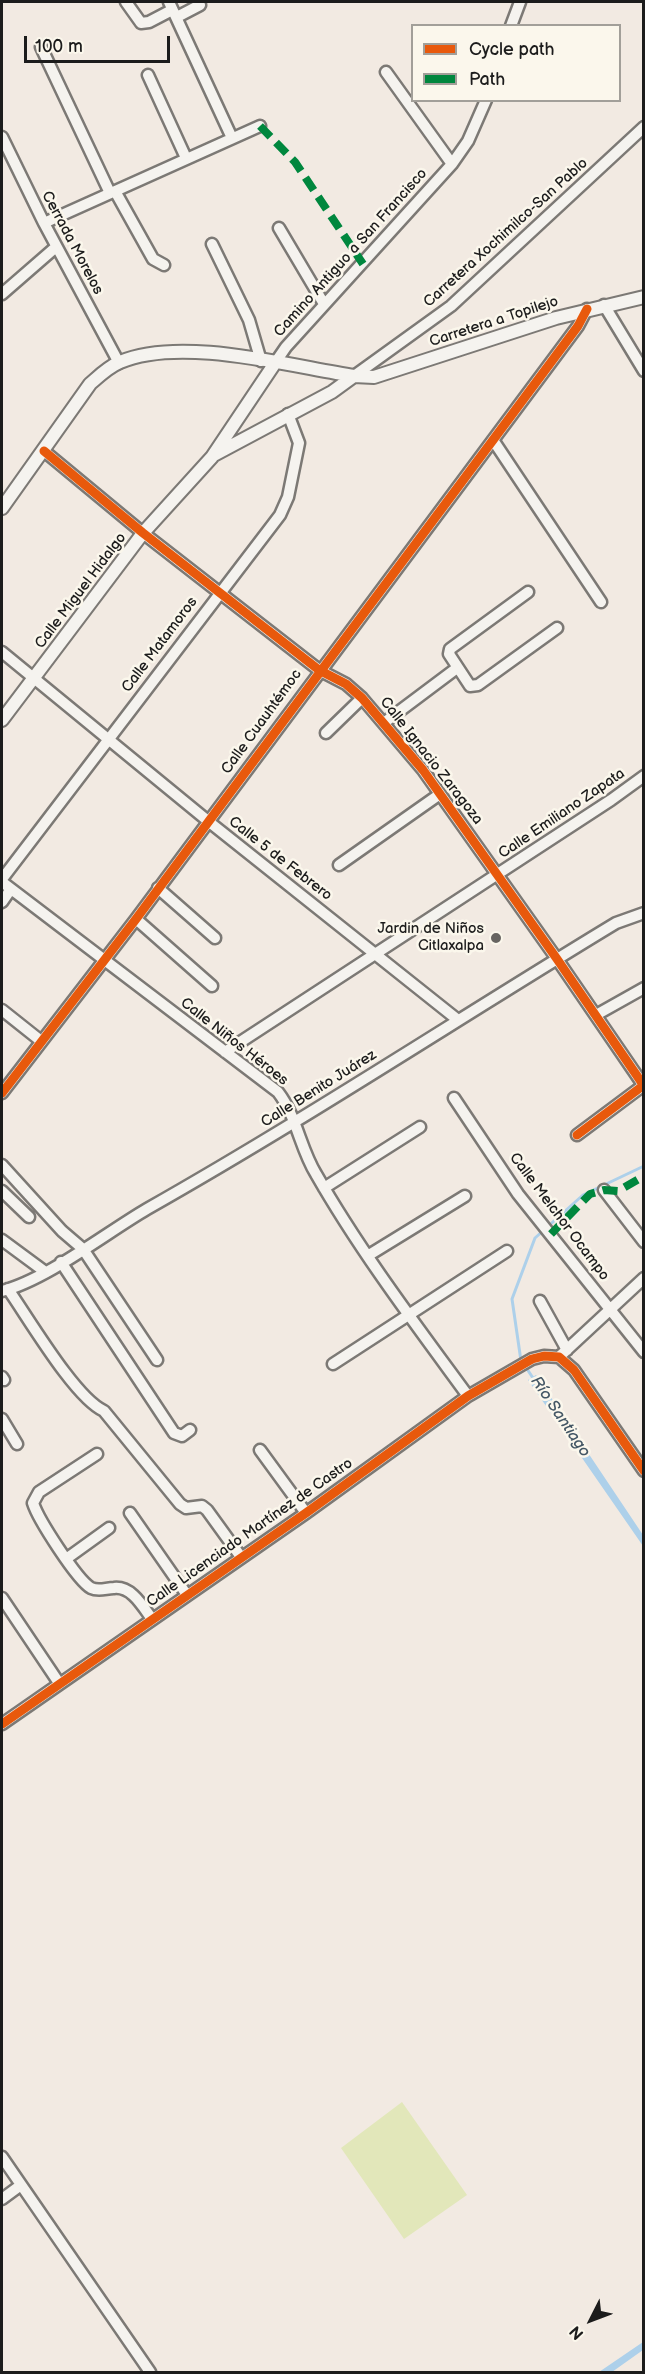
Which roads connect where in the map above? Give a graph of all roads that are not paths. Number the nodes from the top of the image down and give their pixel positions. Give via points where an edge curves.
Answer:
1 (126, 2) edge
2 (520, 2) edge
3 (200, 5) dead end
4 (172, 9) edge
5 (512, 24) edge
6 (41, 47) dead end
7 (386, 72) dead end
8 (148, 75) dead end
9 (485, 102) edge
10 (260, 126) dead end
11 (644, 127) edge
12 (2, 137) edge
13 (232, 138) junction
14 (186, 158) junction
15 (452, 164) junction
16 (113, 192) junction
17 (44, 223) junction
18 (279, 228) dead end
19 (212, 244) dead end
20 (56, 247) junction
21 (164, 265) dead end
22 (2, 294) edge
23 (644, 297) edge
24 (324, 304) junction
25 (604, 304) junction
26 (587, 309) junction
27 (261, 360) junction
28 (119, 363) junction
29 (275, 363) junction
30 (644, 371) edge
31 (354, 376) junction
32 (288, 414) junction
33 (493, 440) junction
34 (44, 451) junction
35 (212, 457) junction
36 (2, 508) edge
37 (144, 533) junction
38 (219, 592) junction
39 (528, 592) dead end
40 (601, 602) dead end
41 (557, 628) dead end
42 (2, 652) edge
43 (457, 668) junction
44 (320, 670) junction
45 (33, 678) junction
46 (362, 698) junction
47 (2, 720) edge
48 (385, 722) junction
49 (326, 733) dead end
50 (108, 738) junction
51 (644, 776) edge
52 (440, 794) junction
53 (208, 821) junction
54 (339, 865) dead end
55 (498, 875) junction
56 (2, 881) edge
57 (158, 888) junction
58 (11, 889) junction
59 (2, 902) edge
60 (644, 913) edge
61 (136, 919) junction
62 (215, 938) dead end
63 (375, 953) junction
64 (557, 959) junction
65 (103, 960) junction
66 (212, 986) dead end
67 (644, 988) edge
68 (2, 1010) edge
69 (596, 1015) junction
70 (458, 1020) junction
71 (42, 1041) junction
72 (225, 1052) junction
73 (643, 1086) edge
74 (2, 1093) edge
75 (454, 1098) dead end
76 (296, 1121) junction
77 (420, 1127) dead end
78 (577, 1135) dead end
79 (2, 1165) edge
80 (324, 1188) junction
81 (604, 1190) dead end
82 (2, 1191) edge
83 (465, 1196) dead end
84 (29, 1217) dead end
85 (2, 1240) edge
86 (644, 1242) edge
87 (83, 1249) junction
88 (507, 1251) dead end
89 (369, 1255) junction
90 (61, 1262) junction
91 (44, 1271) junction
92 (644, 1278) edge
93 (5, 1290) edge
94 (540, 1301) dead end
95 (610, 1310) junction
96 (410, 1316) junction
97 (644, 1352) edge
98 (563, 1353) junction
99 (158, 1360) dead end
100 (333, 1364) dead end
101 (79, 1390) joint
102 (468, 1396) junction
103 (2, 1419) edge
104 (190, 1430) dead end
105 (17, 1444) dead end
106 (260, 1450) dead end
107 (97, 1454) dead end
108 (644, 1472) edge
109 (130, 1513) dead end
110 (306, 1513) junction
111 (109, 1528) dead end
112 (241, 1557) junction
113 (66, 1559) junction
114 (187, 1595) junction
115 (2, 1598) edge
116 (152, 1619) junction
117 (59, 1683) junction
118 (2, 1724) edge
119 (2, 2157) edge
120 (21, 2185) junction
121 (2, 2199) edge
122 (150, 2373) edge

1 - 4 street via 141,23
2 - 5 street
3 - 4 street
4 - 13 street
6 - 16 street
7 - 15 street
8 - 14 street
9 - 15 street, Camino Antiguo a San Francisco via 468,141
10 - 13 street
11 - 31 street, Carretera Xochimilco-San Pablo via 451,306
12 - 17 street, Cerrada Morelos
13 - 14 street
14 - 16 street
15 - 24 street, Camino Antiguo a San Francisco
16 - 17 street
16 - 21 street via 153,259
17 - 20 street, Cerrada Morelos
18 - 24 street
19 - 27 street via 249,320
20 - 22 street
20 - 28 street, Cerrada Morelos
23 - 25 main road, Carretera a Topilejo
24 - 29 street, Camino Antiguo a San Francisco
25 - 26 main road, Carretera a Topilejo
25 - 30 street
26 - 31 main road, Carretera a Topilejo via 469,344 390,373
26 - 33 street, Calle Cuauhtémoc
27 - 28 main road, Carretera a Topilejo via 182,352 144,355
27 - 29 main road, Carretera a Topilejo
28 - 34 main road, Carretera a Topilejo via 90,384
29 - 31 main road, Carretera a Topilejo
29 - 35 main road, Calle Miguel Hidalgo
31 - 32 main road, Calle Miguel Hidalgo
32 - 35 main road, Calle Miguel Hidalgo
32 - 38 street, Calle Matamoros via 299,443 285,506
33 - 40 street
33 - 44 street, Calle Cuauhtémoc
34 - 36 main road, Carretera a Topilejo
34 - 37 street, Calle Ignacio Zaragoza
35 - 37 main road, Calle Miguel Hidalgo
37 - 38 street, Calle Ignacio Zaragoza
37 - 45 main road, Calle Miguel Hidalgo
38 - 44 street, Calle Ignacio Zaragoza
38 - 50 street, Calle Matamoros
39 - 43 street via 450,649
41 - 43 street via 474,688
42 - 45 street, Calle 5 de Febrero
43 - 48 street
44 - 46 street, Calle Ignacio Zaragoza
44 - 53 street, Calle Cuauhtémoc
45 - 47 main road, Calle Miguel Hidalgo
45 - 50 street, Calle 5 de Febrero
46 - 48 street, Calle Ignacio Zaragoza
46 - 49 street
48 - 52 street, Calle Ignacio Zaragoza
50 - 53 street, Calle 5 de Febrero
50 - 56 street, Calle Matamoros
51 - 55 street, Calle Emiliano Zapata
52 - 54 street
52 - 55 street, Calle Ignacio Zaragoza
53 - 57 street, Calle Cuauhtémoc
53 - 63 street, Calle 5 de Febrero
55 - 63 street, Calle Emiliano Zapata
55 - 64 street, Calle Ignacio Zaragoza
56 - 58 street, Calle Niños Héroes
57 - 61 street, Calle Cuauhtémoc
57 - 62 street
58 - 59 street
58 - 65 street, Calle Niños Héroes
60 - 64 street, Calle Benito Juárez via 616,923
61 - 65 street, Calle Cuauhtémoc
61 - 66 street
63 - 70 street, Calle 5 de Febrero
63 - 72 street, Calle Emiliano Zapata
64 - 69 street, Calle Ignacio Zaragoza
64 - 70 street, Calle Benito Juárez
65 - 71 street, Calle Cuauhtémoc
65 - 72 street, Calle Niños Héroes
67 - 69 street
68 - 71 street
69 - 73 street, Calle Ignacio Zaragoza
70 - 76 street, Calle Benito Juárez
71 - 74 street, Calle Cuauhtémoc
72 - 76 street, Calle Niños Héroes via 278,1092
73 - 78 street
75 - 95 street, Calle Melchor Ocampo via 519,1194
76 - 80 street, Calle Niños Héroes via 314,1172
76 - 87 street, Calle Benito Juárez
77 - 80 street
79 - 87 street
80 - 89 street, Calle Niños Héroes
81 - 86 street
82 - 84 street
83 - 89 street
85 - 91 street
87 - 90 street, Calle Benito Juárez
87 - 99 street
88 - 96 street
89 - 96 street, Calle Niños Héroes
90 - 91 street, Calle Benito Juárez
90 - 104 street via 174,1433 182,1436
91 - 93 street, Calle Benito Juárez
92 - 95 street
93 - 101 street, Calle Benito Juárez
94 - 98 street
95 - 97 street, Calle Melchor Ocampo
95 - 98 street
96 - 100 street
96 - 102 street, Calle Niños Héroes
98 - 102 street, Calle Licenciado Martínez de Castro via 532,1359
98 - 108 street
101 - 112 street, Calle Licenciado Martínez de Castro via 93,1406 104,1411 180,1504 207,1510
102 - 110 street, Calle Licenciado Martínez de Castro
103 - 105 street
106 - 110 street
107 - 113 street via 39,1492 33,1503
109 - 114 street
110 - 112 street, Calle Licenciado Martínez de Castro
111 - 113 street
112 - 114 street, Calle Licenciado Martínez de Castro
113 - 116 street via 89,1587 117,1587 130,1592
114 - 116 street, Calle Licenciado Martínez de Castro
115 - 117 street
116 - 117 street, Calle Licenciado Martínez de Castro
117 - 118 street, Calle Licenciado Martínez de Castro
119 - 120 street
120 - 121 street
120 - 122 street

